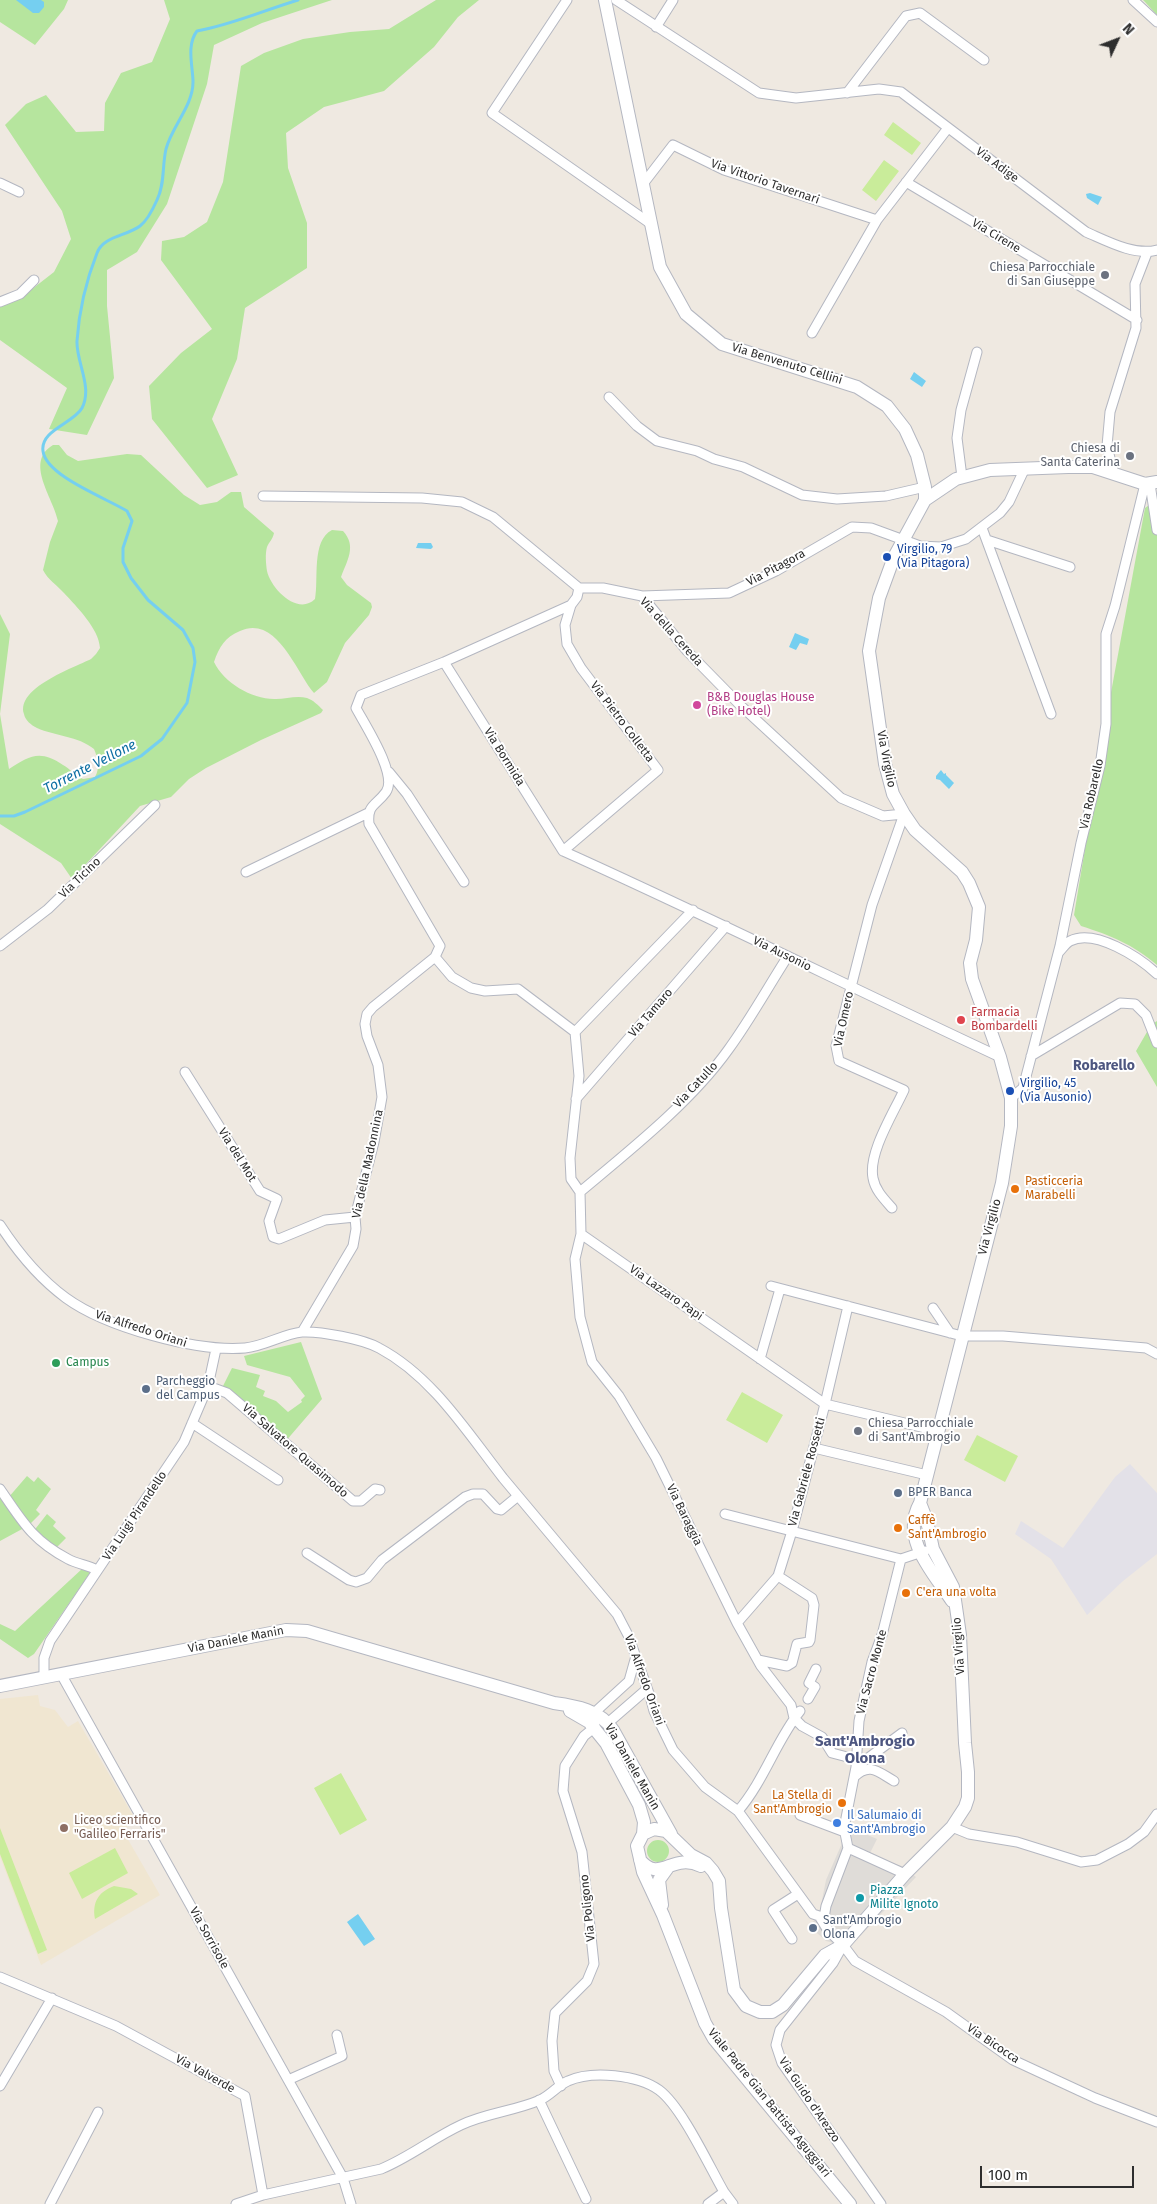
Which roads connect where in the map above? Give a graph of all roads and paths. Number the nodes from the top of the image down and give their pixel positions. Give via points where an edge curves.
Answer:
1 (567, 0) edge
2 (605, 0) edge
3 (616, 0) edge
4 (673, 0) edge
5 (1134, 0) edge
6 (1157, 22) edge
7 (656, 27) junction
8 (984, 60) dead end
9 (847, 93) junction
10 (948, 128) junction
11 (906, 182) junction
12 (0, 183) edge
13 (643, 184) junction
14 (19, 192) dead end
15 (878, 220) junction
16 (651, 224) junction
17 (1157, 250) edge
18 (1147, 253) junction
19 (34, 280) dead end
20 (0, 302) edge
21 (1137, 320) junction
22 (812, 333) dead end
23 (977, 352) dead end
24 (609, 397) dead end
25 (1026, 468) junction
26 (1114, 474) junction
27 (962, 477) junction
28 (1151, 483) edge
29 (925, 493) junction
30 (263, 496) dead end
31 (982, 528) junction
32 (1157, 530) edge
33 (903, 539) junction
34 (986, 540) junction
35 (1070, 567) dead end
36 (579, 588) junction
37 (642, 596) junction
38 (571, 605) junction
39 (444, 662) junction
40 (1052, 714) dead end
41 (389, 772) junction
42 (155, 806) dead end
43 (368, 813) junction
44 (904, 814) junction
45 (563, 852) junction
46 (246, 872) dead end
47 (464, 882) dead end
48 (694, 910) junction
49 (726, 926) junction
50 (0, 946) edge
51 (1059, 952) junction
52 (788, 956) junction
53 (435, 957) junction
54 (1157, 974) edge
55 (851, 988) junction
56 (575, 1032) junction
57 (1157, 1043) edge
58 (1031, 1056) junction
59 (1000, 1058) junction
60 (185, 1072) dead end
61 (1011, 1098) junction
62 (576, 1100) junction
63 (580, 1192) junction
64 (892, 1208) dead end
65 (355, 1217) junction
66 (0, 1225) edge
67 (581, 1234) junction
68 (848, 1306) junction
69 (933, 1308) dead end
70 (302, 1332) junction
71 (956, 1334) junction
72 (216, 1349) junction
73 (1157, 1354) edge
74 (760, 1360) junction
75 (208, 1386) junction
76 (825, 1404) junction
77 (192, 1423) junction
78 (938, 1431) junction
79 (814, 1448) junction
80 (927, 1475) junction
81 (278, 1480) dead end
82 (0, 1489) edge
83 (380, 1490) dead end
84 (518, 1496) junction
85 (920, 1503) junction
86 (725, 1514) dead end
87 (795, 1531) junction
88 (933, 1549) junction
89 (307, 1553) dead end
90 (920, 1553) junction
91 (901, 1558) junction
92 (97, 1570) junction
93 (778, 1576) junction
94 (956, 1607) junction
95 (737, 1623) junction
96 (636, 1654) junction
97 (758, 1660) junction
98 (816, 1669) dead end
99 (61, 1674) junction
100 (44, 1676) junction
101 (0, 1686) edge
102 (647, 1689) junction
103 (808, 1699) dead end
104 (554, 1703) junction
105 (800, 1711) dead end
106 (594, 1712) junction
107 (794, 1718) junction
108 (609, 1722) junction
109 (595, 1727) junction
110 (902, 1733) dead end
111 (856, 1763) junction
112 (854, 1778) junction
113 (894, 1781) dead end
114 (738, 1811) junction
115 (1157, 1814) edge
116 (800, 1815) dead end
117 (952, 1827) junction
118 (845, 1832) junction
119 (643, 1834) junction
120 (673, 1837) junction
121 (848, 1848) junction
122 (640, 1860) junction
123 (671, 1865) junction
124 (905, 1874) junction
125 (718, 1890) junction
126 (798, 1894) junction
127 (663, 1914) junction
128 (827, 1929) junction
129 (792, 1939) dead end
130 (843, 1945) junction
131 (0, 1977) edge
132 (52, 1998) junction
133 (337, 2035) dead end
134 (288, 2080) junction
135 (0, 2086) edge
136 (561, 2086) junction
137 (539, 2100) junction
138 (98, 2112) dead end
139 (1157, 2122) edge
140 (343, 2178) junction
141 (724, 2192) junction
142 (263, 2194) junction
143 (586, 2199) dead end
144 (50, 2204) edge
145 (236, 2204) edge
146 (351, 2204) edge
147 (708, 2204) edge
148 (733, 2204) edge
149 (850, 2204) edge
150 (882, 2204) edge

1 - 16 street via 492,113
2 - 13 main road, Via Benvenuto Cellini
3 - 7 street, Via Adige
4 - 7 street
5 - 6 street
7 - 9 street, Via Adige via 759,92 796,98
8 - 9 street via 920,13 906,16
9 - 10 street, Via Adige via 879,89 901,92
10 - 11 street
10 - 18 street, Via Adige via 1086,232
11 - 15 street
11 - 21 street, Via Cirene
12 - 14 street
13 - 15 street, Via Vittorio Tavernari via 672,145 724,170
13 - 16 main road, Via Benvenuto Cellini
15 - 22 street
16 - 29 main road, Via Benvenuto Cellini via 660,267 686,314 722,344 856,386 887,406 905,429 917,455
17 - 18 street
18 - 21 street via 1135,284
19 - 20 street via 20,294
21 - 26 street via 1110,412 1107,446
23 - 27 street via 957,438
24 - 29 street via 657,441 743,467 802,495 837,499
25 - 26 main road via 1093,467
25 - 27 main road via 990,470
25 - 31 street, Via Pitagora via 1009,502
26 - 28 main road
27 - 29 main road
28 - 32 street
28 - 51 street, Via Robarello via 1106,634 1106,724 1100,766
29 - 33 main road, Via Virgilio
30 - 36 street via 422,498 462,502 493,517
31 - 33 street, Via Pitagora via 966,539 941,547 920,546
31 - 34 street
33 - 37 street, Via Pitagora via 871,528 852,527 776,571 729,592
33 - 44 main road, Via Virgilio via 879,598 869,651 885,764 893,794
34 - 35 street
34 - 40 street
36 - 37 street, Via della Cereda via 603,588
36 - 38 street, Via Pietro Colletta
37 - 44 street, Via della Cereda via 687,651 740,705 841,798 883,816
38 - 39 street
38 - 45 street, Via Pietro Colletta via 565,625 567,644 581,668 658,770
39 - 41 street via 361,695 356,708
39 - 45 street, Via Bormida
41 - 43 street via 386,792
41 - 47 street
42 - 50 street, Via Ticino via 48,909
43 - 46 street
43 - 53 street via 369,824 440,946
44 - 55 street, Via Omero via 872,905
44 - 59 main road, Via Virgilio via 915,830 962,872 979,907 970,963 972,979
45 - 48 street, Via Ausonio
48 - 49 street, Via Ausonio
48 - 56 street
49 - 52 street, Via Ausonio
49 - 62 street, Via Tamaro
51 - 54 street via 1070,941 1086,938 1103,941 1144,962
51 - 58 street, Via Robarello
52 - 55 street, Via Ausonio
52 - 63 street, Via Catullo via 728,1050 695,1089
53 - 56 street via 452,977 471,988 484,991 518,989
53 - 65 street, Via della Madonnina via 367,1014 367,1036 378,1065 382,1097
55 - 59 street, Via Ausonio
55 - 64 street, Via Omero via 836,1046 839,1060 904,1090 874,1153 872,1178 879,1194
56 - 62 street via 579,1076
57 - 58 street via 1146,1014 1135,1004 1120,1003
58 - 61 street, Via Robarello via 1023,1088
59 - 61 main road, Via Virgilio
60 - 65 street, Via del Mot via 260,1191 277,1199 269,1221 273,1237 279,1239 325,1220
61 - 71 main road, Via Virgilio via 1011,1126 1002,1183
62 - 63 street via 570,1158 571,1180
63 - 67 street
65 - 70 street, Via della Madonnina via 352,1246
66 - 72 street, Via Alfredo Oriani via 19,1251 73,1303 103,1318 154,1336
67 - 74 street, Via Lazzaro Papi
67 - 95 street, Via Baraggia via 575,1259 580,1317 592,1362 619,1396 656,1458
68 - 71 street
68 - 74 street via 776,1287
68 - 76 street, Via Gabriele Rossetti
69 - 71 street
70 - 72 street, Via Alfredo Oriani via 248,1348
70 - 84 street, Via Alfredo Oriani via 346,1337 378,1347 411,1368
71 - 73 street via 1146,1348
71 - 78 main road, Via Virgilio
72 - 75 street, Via Luigi Pirandello
74 - 76 street, Via Lazzaro Papi
75 - 77 street, Via Luigi Pirandello
75 - 83 street, Via Salvatore Quasimodo via 227,1393 353,1502 361,1501 375,1489
76 - 78 street, Via Lazzaro Papi
76 - 79 street, Via Gabriele Rossetti
77 - 81 street
77 - 92 street, Via Luigi Pirandello via 170,1465
78 - 80 main road, Via Virgilio
79 - 80 street
79 - 87 street, Via Gabriele Rossetti
80 - 85 main road, Via Virgilio
82 - 92 street via 27,1529 40,1542 70,1560
84 - 89 street via 501,1510 483,1494 465,1497 382,1560 367,1578 356,1582
84 - 96 street, Via Alfredo Oriani via 616,1614
85 - 88 main road, Via Virgilio
85 - 90 main road via 913,1520
86 - 87 street
87 - 91 street
87 - 93 street, Via Gabriele Rossetti
88 - 90 street
88 - 94 main road, Via Virgilio via 953,1587
90 - 91 street
90 - 94 main road
91 - 111 street, Via Sacro Monte via 866,1685
92 - 100 street, Via Luigi Pirandello via 50,1641 44,1658
93 - 95 street, Via Gabriele Rossetti
93 - 97 street via 812,1598 810,1640 797,1644 792,1663 788,1666
94 - 117 main road, Via Virgilio via 969,1786 965,1807
95 - 97 street, Via Baraggia
96 - 102 street, Via Alfredo Oriani
96 - 106 street via 629,1681
97 - 107 street, Via Baraggia via 791,1705
98 - 103 street via 809,1683 815,1687
99 - 100 main road, Via Daniele Manin
99 - 104 main road, Via Daniele Manin via 286,1630 307,1631
99 - 134 street, Via Sorrisole
100 - 101 main road, Via Daniele Manin
102 - 108 street
102 - 114 street, Via Alfredo Oriani via 673,1750 705,1787
104 - 106 main road, Via Daniele Manin
104 - 109 main road, Via Daniele Manin via 585,1718
105 - 107 street
106 - 108 main road, Via Daniele Manin
106 - 109 street
107 - 111 street, Via Baraggia via 822,1737 832,1754
107 - 114 street
108 - 120 main road, Via Daniele Manin
109 - 119 main road, Via Daniele Manin via 639,1805 644,1822
109 - 136 street, Via Poligono via 584,1736 565,1766 563,1791 582,1852 594,1964 587,1981 555,2013 552,2041 554,2071
110 - 111 street
111 - 112 street, Via Sacro Monte
112 - 113 street via 861,1771 871,1769
112 - 118 street, Via Sacro Monte
114 - 126 street, Via Alfredo Oriani
115 - 117 street via 1144,1832 1128,1844 1097,1860 1081,1862 1017,1842 968,1834
116 - 118 street
117 - 124 main road, Via Virgilio
118 - 121 street, Via Sacro Monte
119 - 120 main road via 660,1829
119 - 122 main road, Viale Padre Gian Battista Aguggiari via 637,1846
120 - 123 main road, Viale Padre Gian Battista Aguggiari via 677,1852
120 - 125 main road via 691,1855 714,1870 719,1881
121 - 124 street
121 - 128 street via 824,1912
122 - 123 main road via 656,1870
122 - 127 main road, Viale Padre Gian Battista Aguggiari via 648,1887
123 - 125 main road via 687,1862 700,1866
123 - 127 main road, Viale Padre Gian Battista Aguggiari via 659,1880
124 - 130 main road, Via Virgilio
125 - 130 main road via 732,1983 740,2000 752,2010 766,2013 778,2010 826,1956
126 - 128 street, Via Alfredo Oriani
126 - 129 street via 773,1910
127 - 149 main road, Viale Padre Gian Battista Aguggiari via 714,2039
128 - 130 street
130 - 139 street, Via Bicocca via 855,1960 946,2012 1013,2060
130 - 150 street, Via Guido d'Arezzo via 833,1963 780,2030 776,2045 782,2063
131 - 132 street, Via Valverde
132 - 135 street
132 - 142 street, Via Valverde via 116,2026 245,2096
133 - 134 street via 342,2056
134 - 140 street, Via Sorrisole
136 - 137 street
136 - 141 street via 573,2079 616,2075 645,2082 660,2090 675,2105
137 - 140 street via 460,2125 398,2162
137 - 143 street
138 - 144 street
140 - 142 street
140 - 146 street, Via Sorrisole
141 - 147 street
141 - 148 street
142 - 145 street

